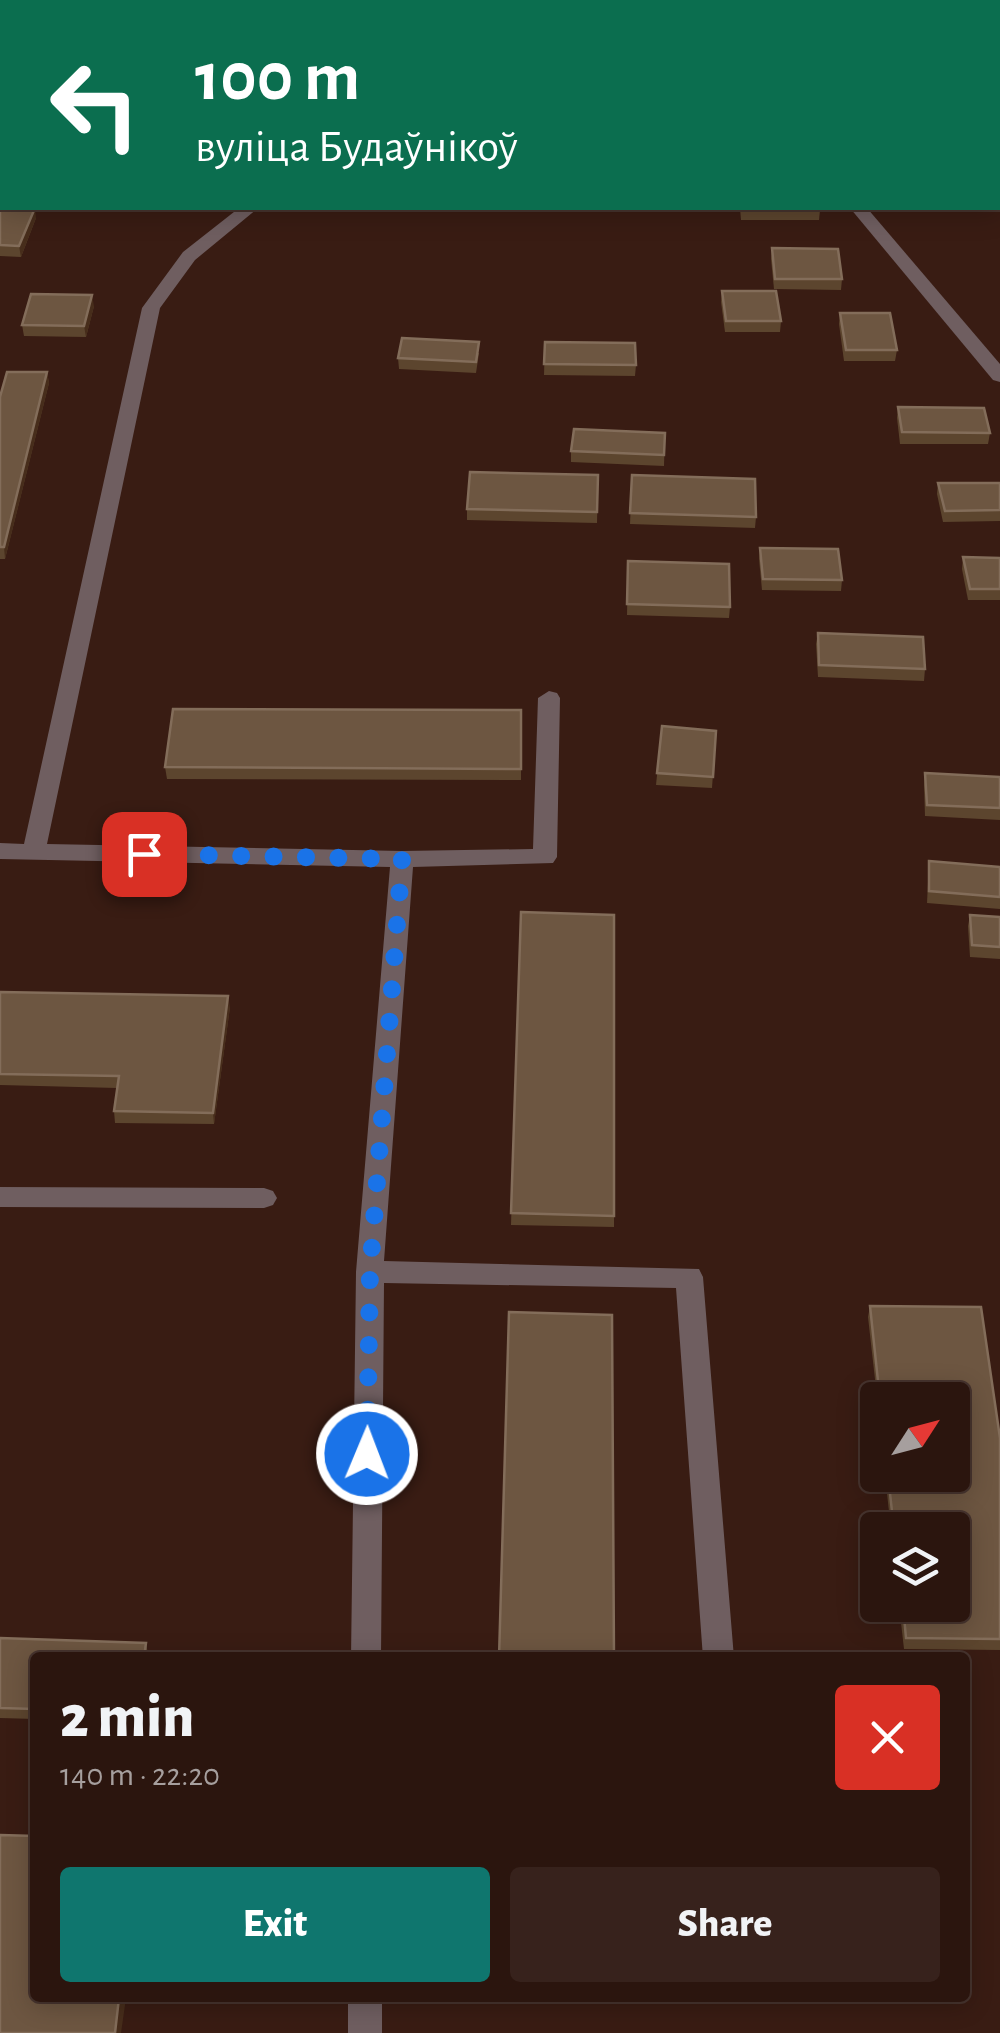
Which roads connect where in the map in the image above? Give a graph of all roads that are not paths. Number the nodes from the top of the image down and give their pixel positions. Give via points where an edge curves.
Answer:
1 (246, 210) edge
2 (860, 210) edge
3 (1000, 376) edge
4 (549, 698) dead end
5 (0, 851) edge
6 (34, 852) junction
7 (402, 859) junction
8 (0, 1197) edge
9 (264, 1198) dead end
10 (370, 1272) junction
11 (366, 1652) edge
12 (719, 1652) edge
13 (365, 2002) edge
14 (364, 2033) edge

1 - 6 street via 189,256 151,308
2 - 3 street
4 - 7 street via 545,858
5 - 6 street
6 - 7 street
7 - 10 street
8 - 9 street
10 - 11 street
10 - 12 street via 689,1276
13 - 14 street

